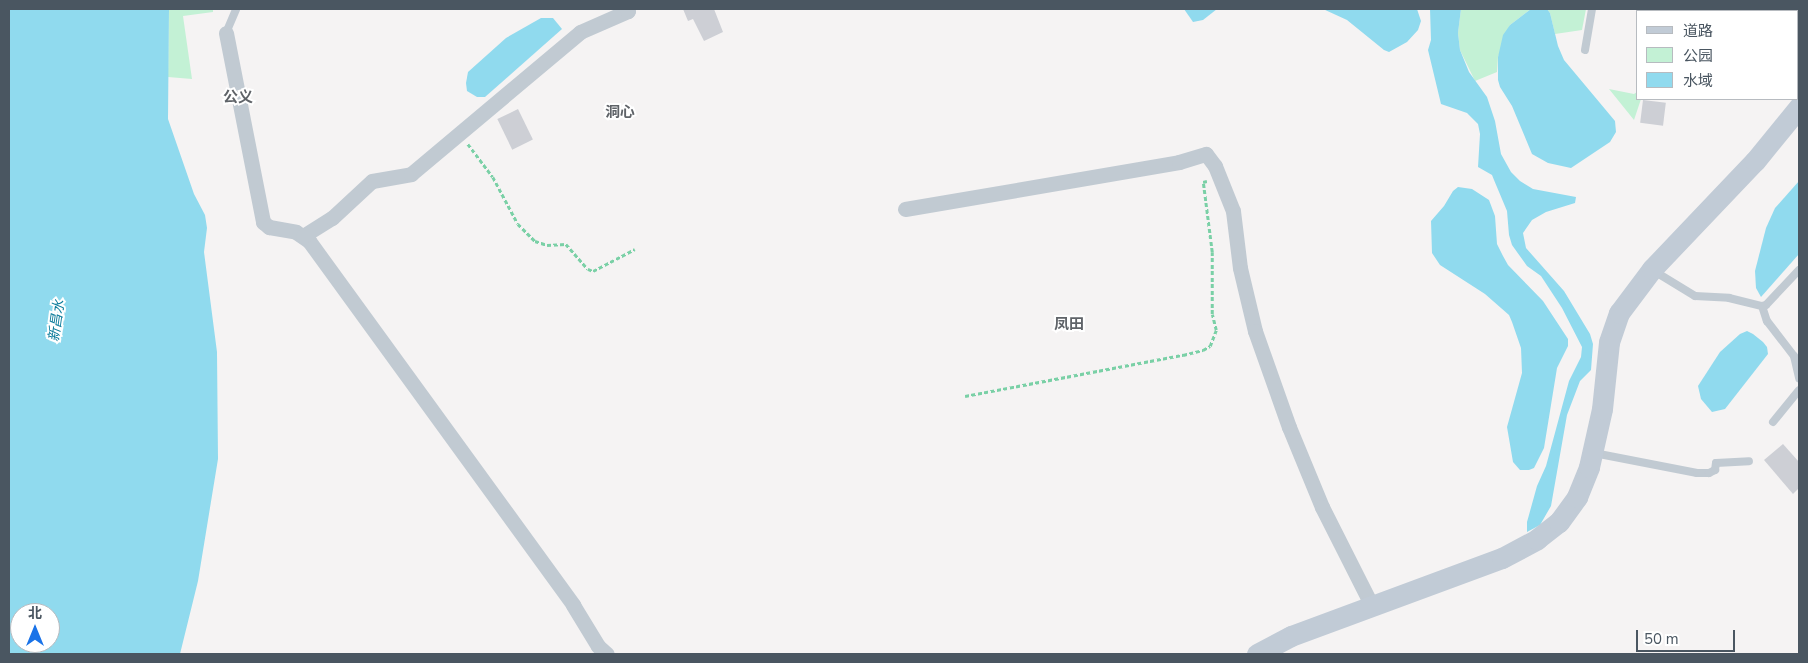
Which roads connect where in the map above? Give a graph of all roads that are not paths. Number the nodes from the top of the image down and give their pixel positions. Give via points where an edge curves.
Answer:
1 (236, 9) edge
2 (627, 9) edge
3 (1592, 9) edge
4 (226, 33) joint
5 (1585, 50) dead end
6 (1799, 107) edge
7 (905, 209) dead end
8 (303, 236) junction
9 (1652, 269) junction
10 (1799, 270) edge
11 (1762, 306) junction
12 (1799, 378) edge
13 (1799, 390) edge
14 (1773, 422) dead end
15 (1592, 453) junction
16 (1749, 461) dead end
17 (1372, 606) junction
18 (606, 654) edge
19 (1257, 654) edge

1 - 4 lane
2 - 8 street via 580,32 411,174 372,181 332,218
3 - 5 lane
4 - 8 street via 262,218 269,226 289,229
6 - 9 street via 1755,161
7 - 17 street via 1180,162 1206,154 1232,211 1240,268 1255,331 1289,427 1325,514
8 - 18 street
9 - 11 lane via 1688,294 1729,298
9 - 15 street via 1623,308 1611,333 1602,409
10 - 11 lane via 1766,306
11 - 12 lane via 1767,320 1794,356
13 - 14 lane
15 - 16 lane via 1697,473 1716,470 1716,463
15 - 17 street via 1584,482 1569,510 1537,538 1484,566
17 - 19 street via 1291,636

